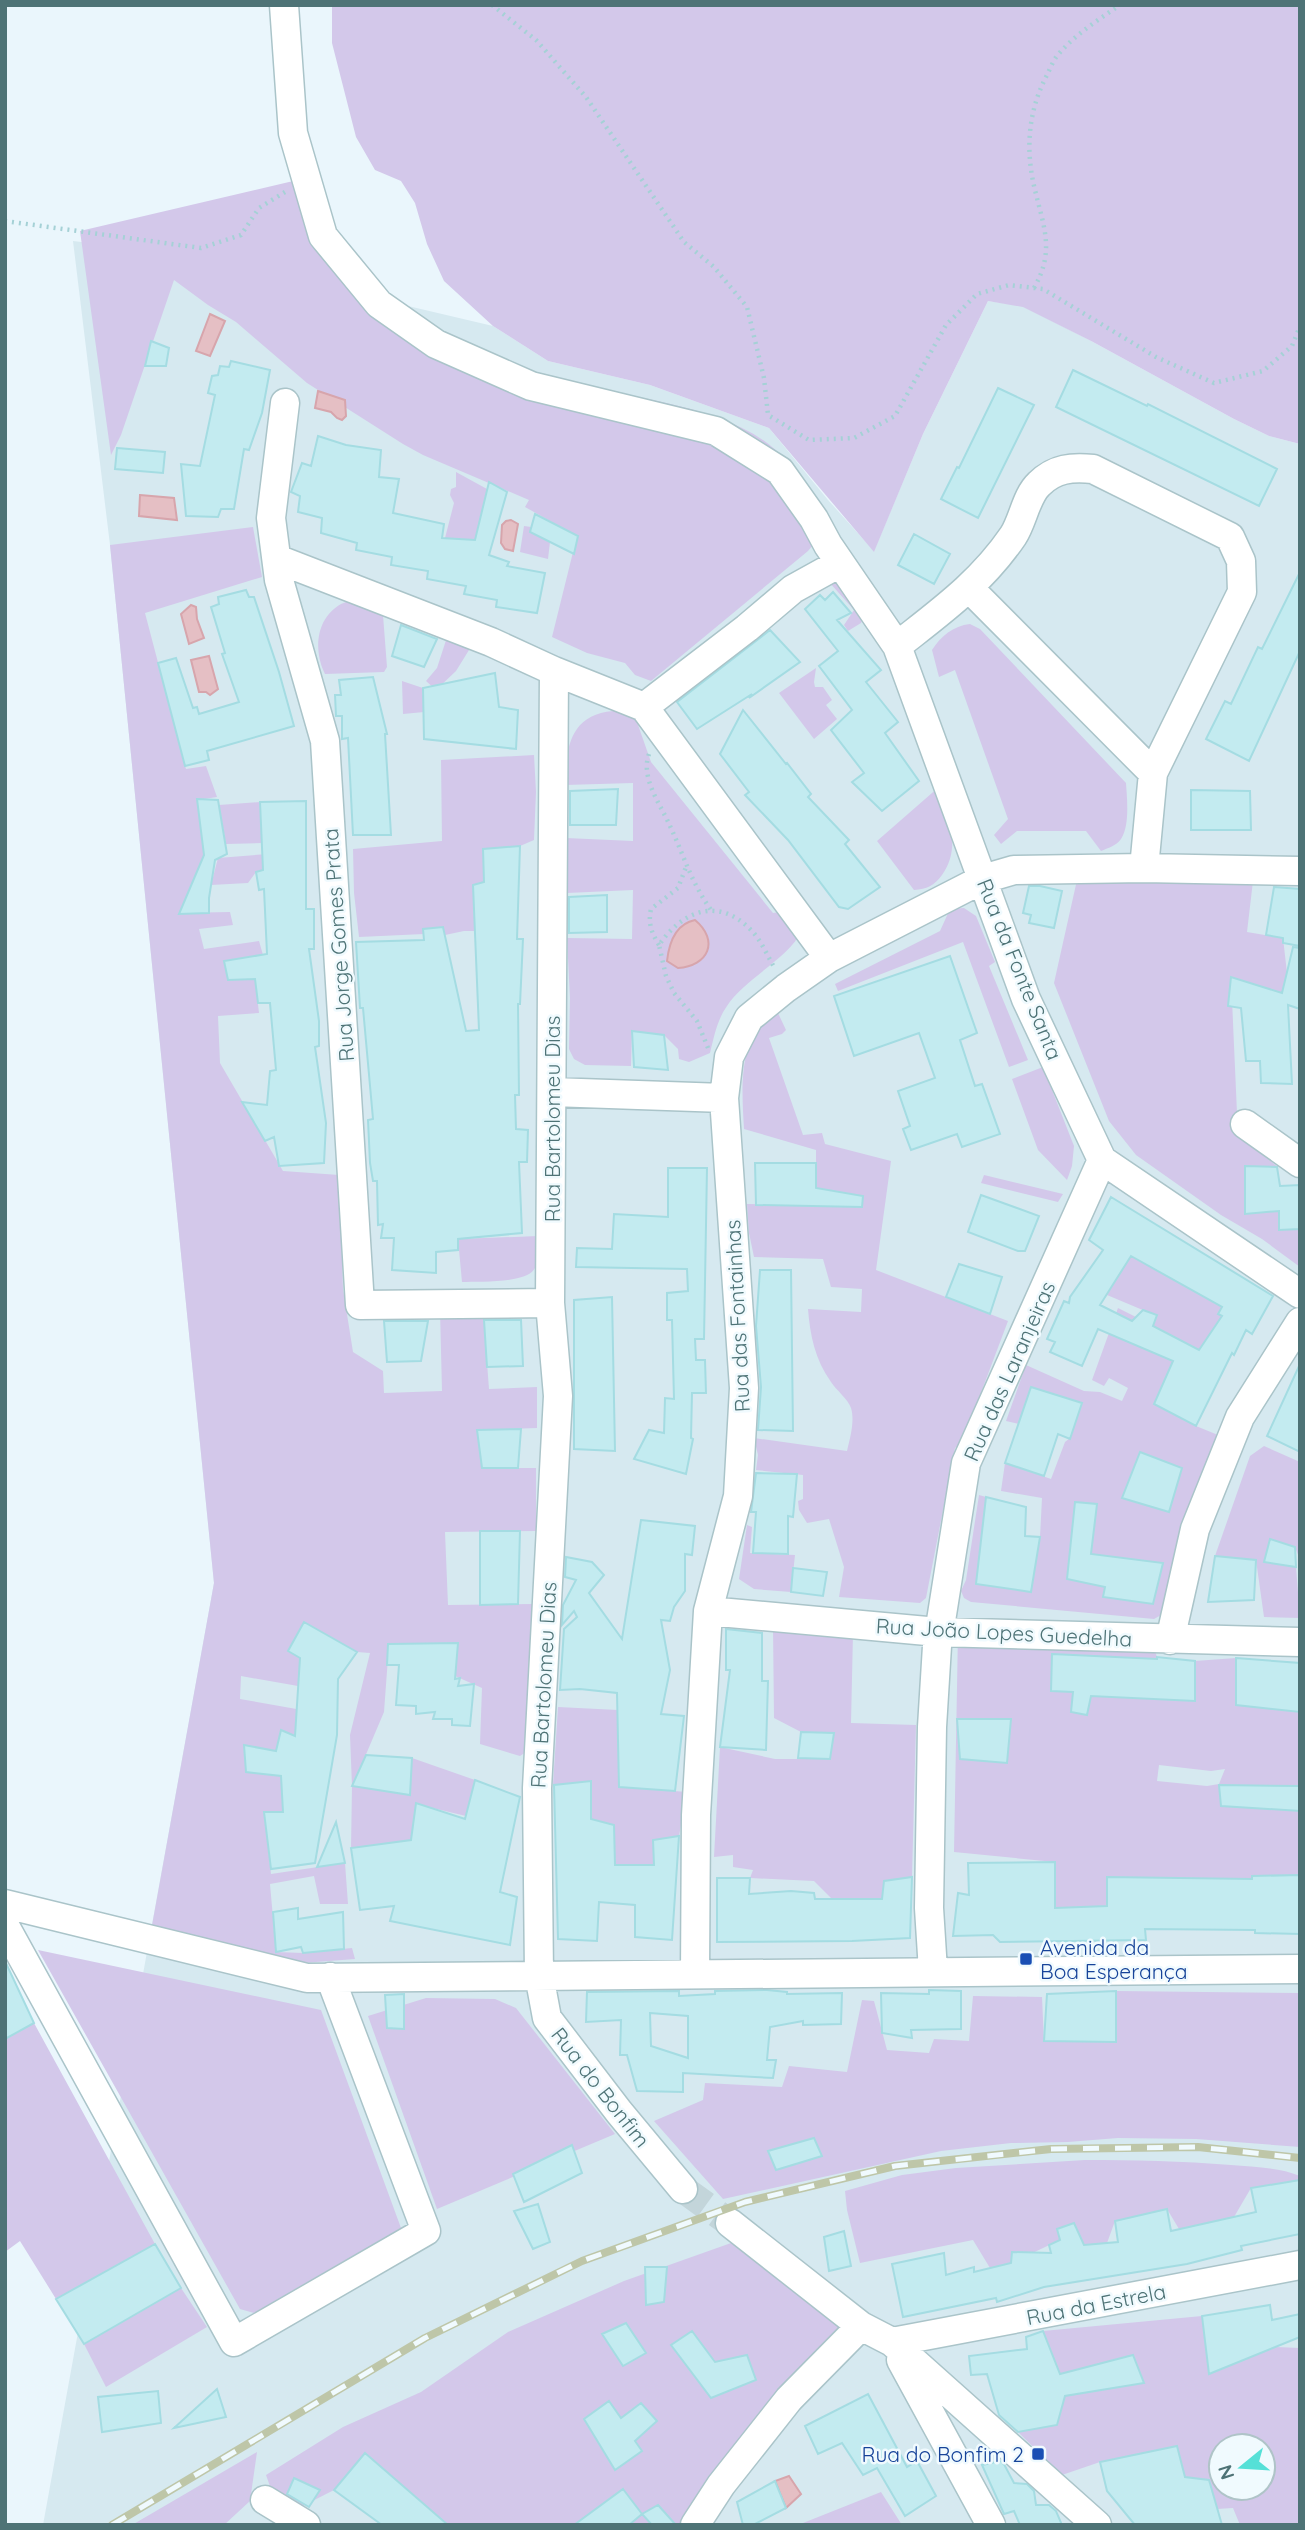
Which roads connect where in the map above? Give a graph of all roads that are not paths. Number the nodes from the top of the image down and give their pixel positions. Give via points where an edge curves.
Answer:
1 (284, 5) edge
2 (285, 403) dead end
3 (276, 559) junction
4 (840, 563) junction
5 (970, 589) junction
6 (897, 646) junction
7 (554, 671) junction
8 (643, 707) junction
9 (1153, 773) junction
10 (1144, 868) junction
11 (1300, 871) edge
12 (983, 879) junction
13 (829, 958) junction
14 (552, 1092) junction
15 (724, 1098) junction
16 (1245, 1124) dead end
17 (1102, 1160) junction
18 (1300, 1163) edge
19 (1300, 1294) edge
20 (550, 1303) junction
21 (1300, 1322) edge
22 (708, 1611) junction
23 (938, 1632) junction
24 (1170, 1640) junction
25 (1300, 1642) edge
26 (5, 1904) edge
27 (5, 1926) edge
28 (1300, 1969) edge
29 (933, 1971) junction
30 (695, 1973) junction
31 (539, 1975) junction
32 (330, 1977) junction
33 (683, 2189) tunnel mouth
34 (730, 2223) tunnel mouth
35 (1300, 2265) edge
36 (860, 2326) junction
37 (892, 2342) junction
38 (265, 2500) dead end
39 (306, 2525) edge
40 (695, 2525) edge
41 (991, 2525) edge
42 (1097, 2525) edge

1 - 4 street, Rua da Fonte Santa via 293,133 323,236 379,304 436,344 531,386 716,431 780,471
2 - 3 street, Rua Jorge Gomes Prata via 271,518
3 - 7 street
3 - 20 street, Rua Jorge Gomes Prata via 325,740 360,1305
4 - 6 street, Rua da Fonte Santa
4 - 8 street via 793,589
5 - 6 street
5 - 9 street
5 - 9 street via 1014,535 1037,485 1056,471 1074,467 1093,469 1230,537 1241,561 1242,592
6 - 12 street, Rua da Fonte Santa
7 - 8 street
7 - 14 street, Rua Bartolomeu Dias
8 - 13 street
9 - 10 street
10 - 11 street, Rua das Fontainhas
10 - 12 street, Rua das Fontainhas via 1014,870
12 - 13 street, Rua das Fontainhas
12 - 17 street, Rua da Fonte Santa via 1026,999
13 - 15 street, Rua das Fontainhas via 749,1017 729,1057
14 - 15 street
14 - 20 street, Rua Bartolomeu Dias
15 - 22 street, Rua das Fontainhas via 744,1388 738,1496
16 - 18 street
17 - 19 street
17 - 23 street, Rua das Laranjeiras via 967,1463
20 - 31 street, Rua Bartolomeu Dias via 558,1396 537,1788
21 - 24 street via 1240,1417 1195,1529
22 - 23 street, Rua João Lopes Guedelha
22 - 30 street, Rua das Fontainhas via 696,1815
23 - 24 street, Rua João Lopes Guedelha
23 - 29 street, Rua das Laranjeiras via 929,1908
24 - 25 street, Rua João Lopes Guedelha
26 - 32 street via 307,1978
27 - 32 street via 234,2342 426,2231
28 - 29 street
29 - 30 street
30 - 31 street
31 - 32 street
31 - 33 street, Rua do Bonfim via 547,2018
34 - 36 street
35 - 37 street, Rua da Estrela
36 - 37 street
36 - 40 street via 789,2399
37 - 41 street
37 - 42 street
38 - 39 street

